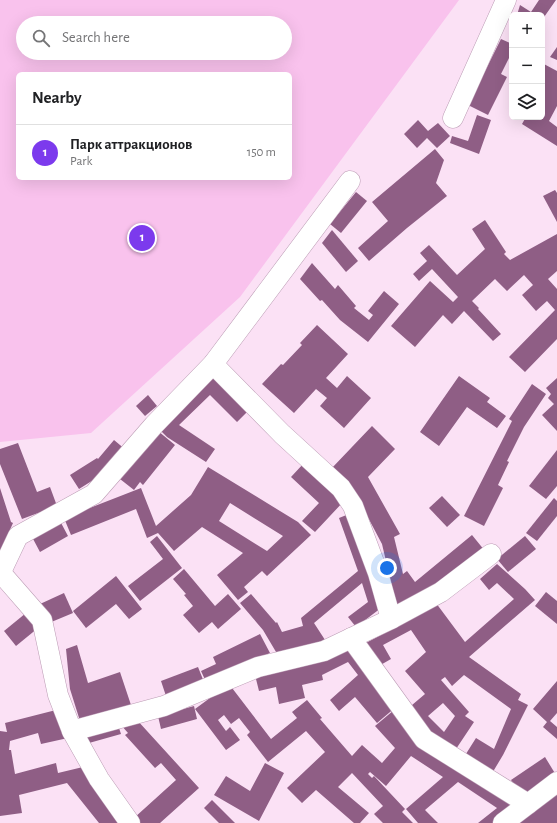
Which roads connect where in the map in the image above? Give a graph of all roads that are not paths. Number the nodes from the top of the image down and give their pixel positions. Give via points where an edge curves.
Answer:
1 (506, 0) edge
2 (453, 118) dead end
3 (350, 181) dead end
4 (213, 364) junction
5 (491, 554) dead end
6 (1, 573) edge
7 (391, 619) junction
8 (350, 638) junction
9 (72, 731) junction
10 (557, 782) edge
11 (528, 804) junction
12 (130, 823) edge
13 (503, 823) edge

1 - 2 street
3 - 4 street
4 - 6 street via 154,425 94,494 18,536
4 - 7 street via 282,434 341,488 353,506 378,573
5 - 7 street via 441,592
6 - 9 street via 42,620 58,695
7 - 8 street
8 - 9 street via 324,651 258,667 164,706
8 - 11 street via 424,738
9 - 12 street via 99,779
10 - 11 street
11 - 13 street

